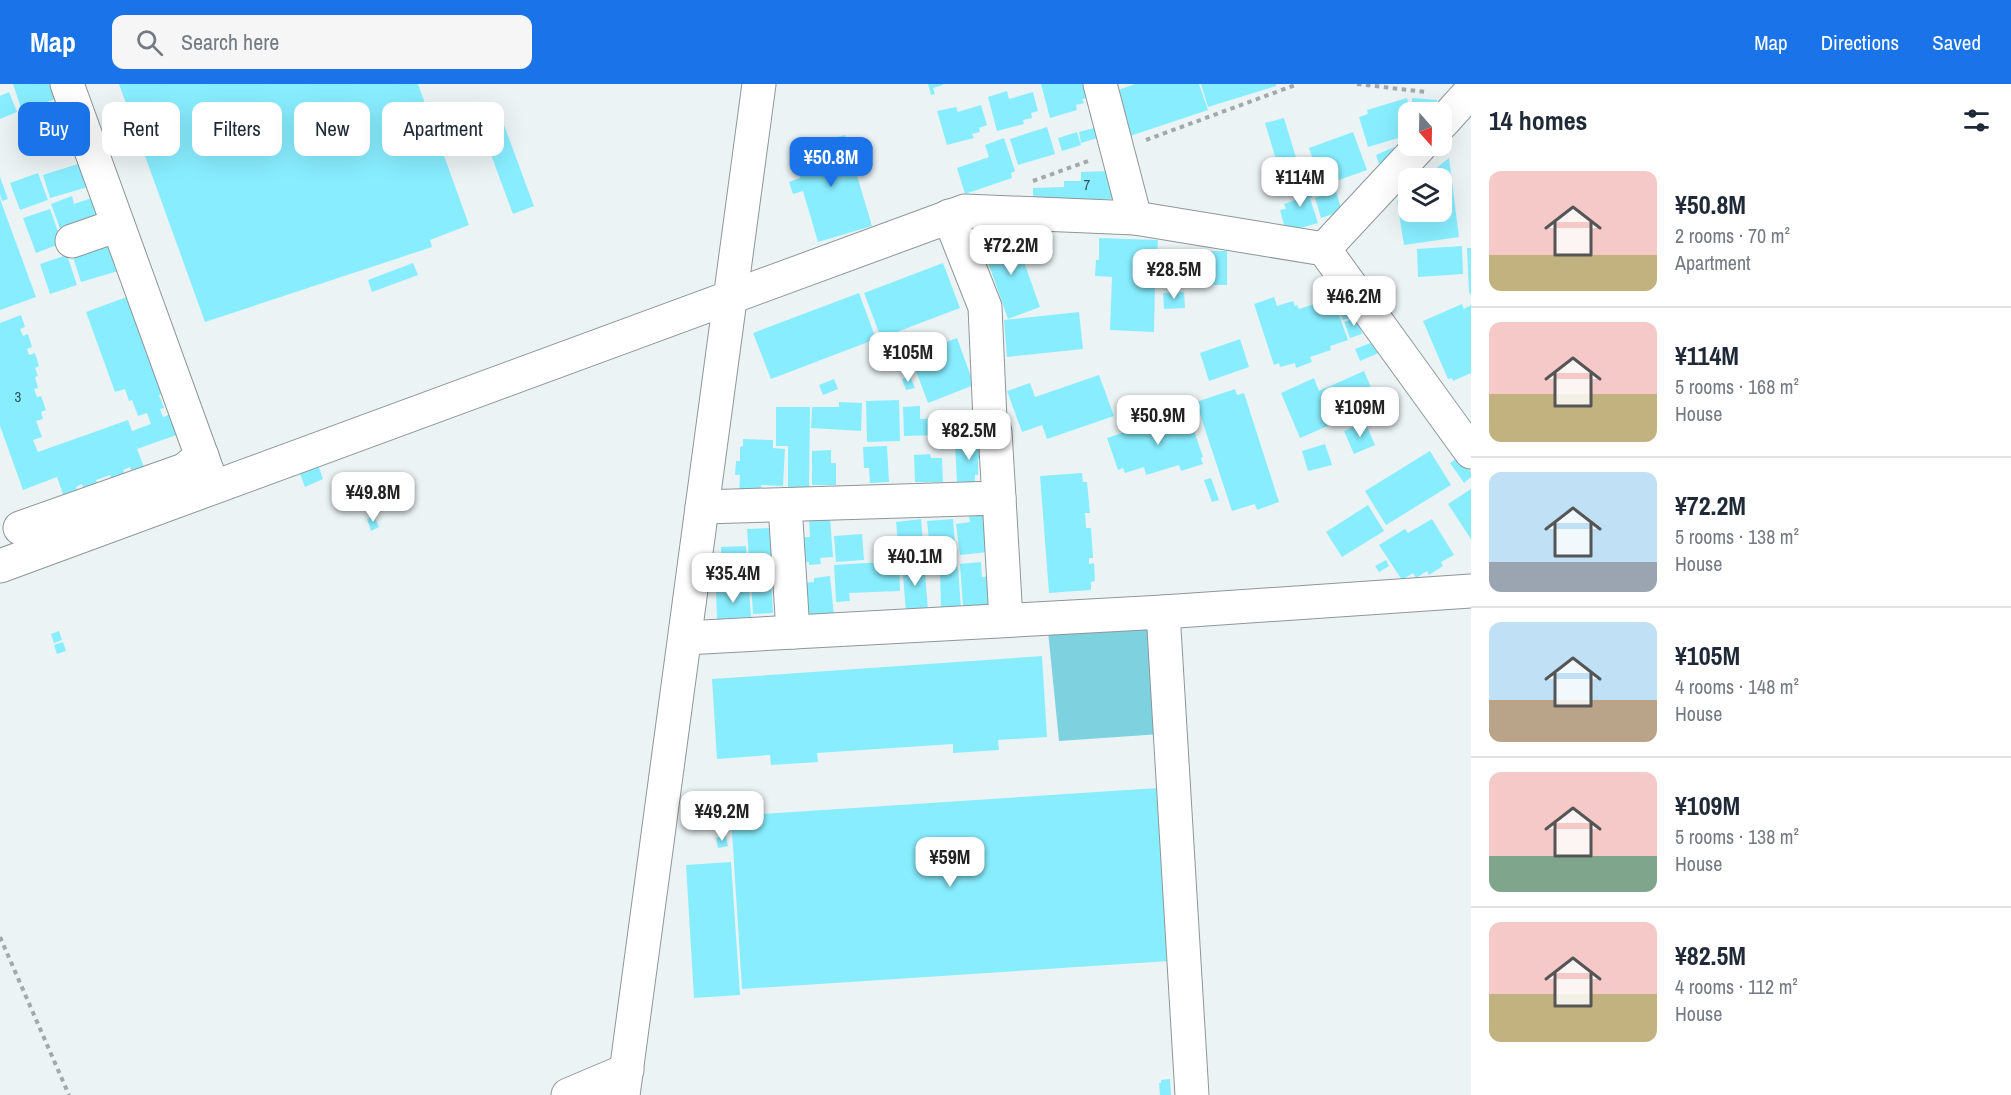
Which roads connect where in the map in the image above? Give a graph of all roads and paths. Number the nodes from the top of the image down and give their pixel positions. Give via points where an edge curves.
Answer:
1 (67, 84) edge
2 (759, 84) edge
3 (1100, 84) edge
4 (1357, 84) edge
5 (1468, 94) edge
6 (1452, 112) edge
7 (1411, 156) edge
8 (949, 216) junction
9 (1135, 218) junction
10 (118, 225) junction
11 (72, 241) dead end
12 (1324, 249) junction
13 (730, 297) junction
14 (1471, 452) edge
15 (207, 472) junction
16 (999, 498) junction
17 (785, 505) junction
18 (702, 507) junction
19 (20, 528) dead end
20 (0, 566) edge
21 (1471, 591) edge
22 (1163, 612) junction
23 (1006, 620) junction
24 (792, 632) junction
25 (685, 638) junction
26 (0, 937) edge
27 (625, 1082) edge
28 (69, 1095) edge
29 (568, 1095) edge
30 (1192, 1095) edge

1 - 10 street
2 - 13 street
3 - 9 street
4 - 5 path
5 - 6 street
7 - 12 street
8 - 9 street via 965,210
8 - 13 street
8 - 16 street via 985,307 990,420 995,432
9 - 12 street
10 - 11 street
10 - 15 street
12 - 14 street
13 - 15 street
13 - 18 street
15 - 19 street via 183,470
15 - 20 street
16 - 17 street
16 - 23 street
17 - 18 street
17 - 24 street
18 - 25 street
21 - 22 street
22 - 23 street
22 - 30 street
23 - 24 street
24 - 25 street
25 - 27 street
26 - 28 path
27 - 29 street

